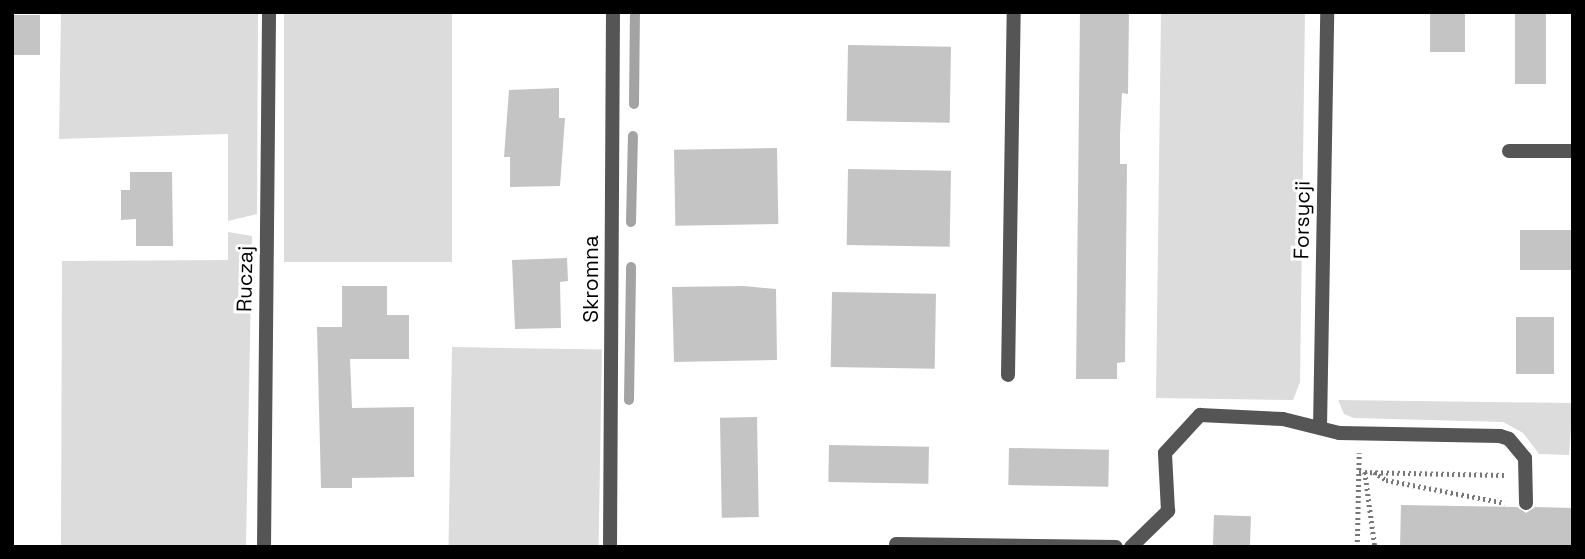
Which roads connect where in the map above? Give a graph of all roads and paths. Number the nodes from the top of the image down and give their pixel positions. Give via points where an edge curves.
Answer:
1 (270, 12) edge
2 (613, 12) edge
3 (1014, 12) edge
4 (1327, 12) edge
5 (1509, 150) dead end
6 (1573, 152) edge
7 (1008, 374) dead end
8 (1320, 428) junction
9 (1359, 433) junction
10 (1359, 472) junction
11 (1365, 472) junction
12 (1374, 472) junction
13 (1508, 488) dead end
14 (1508, 503) dead end
15 (1526, 503) dead end
16 (896, 544) dead end
17 (264, 547) edge
18 (610, 547) edge
19 (1116, 547) edge
20 (1131, 547) edge
21 (1357, 547) edge
22 (1375, 547) edge

1 - 17 street, Ruczaj
2 - 18 street, Skromna
3 - 7 street
4 - 8 street, Forsycji
5 - 6 street
8 - 9 street
8 - 20 street via 1283,419 1200,415 1165,453 1168,511
9 - 10 path
9 - 15 street via 1482,433 1509,439 1525,458
10 - 11 path
10 - 21 path
11 - 12 path
11 - 22 path
12 - 13 path via 1509,475
12 - 14 path via 1386,480
16 - 19 street

